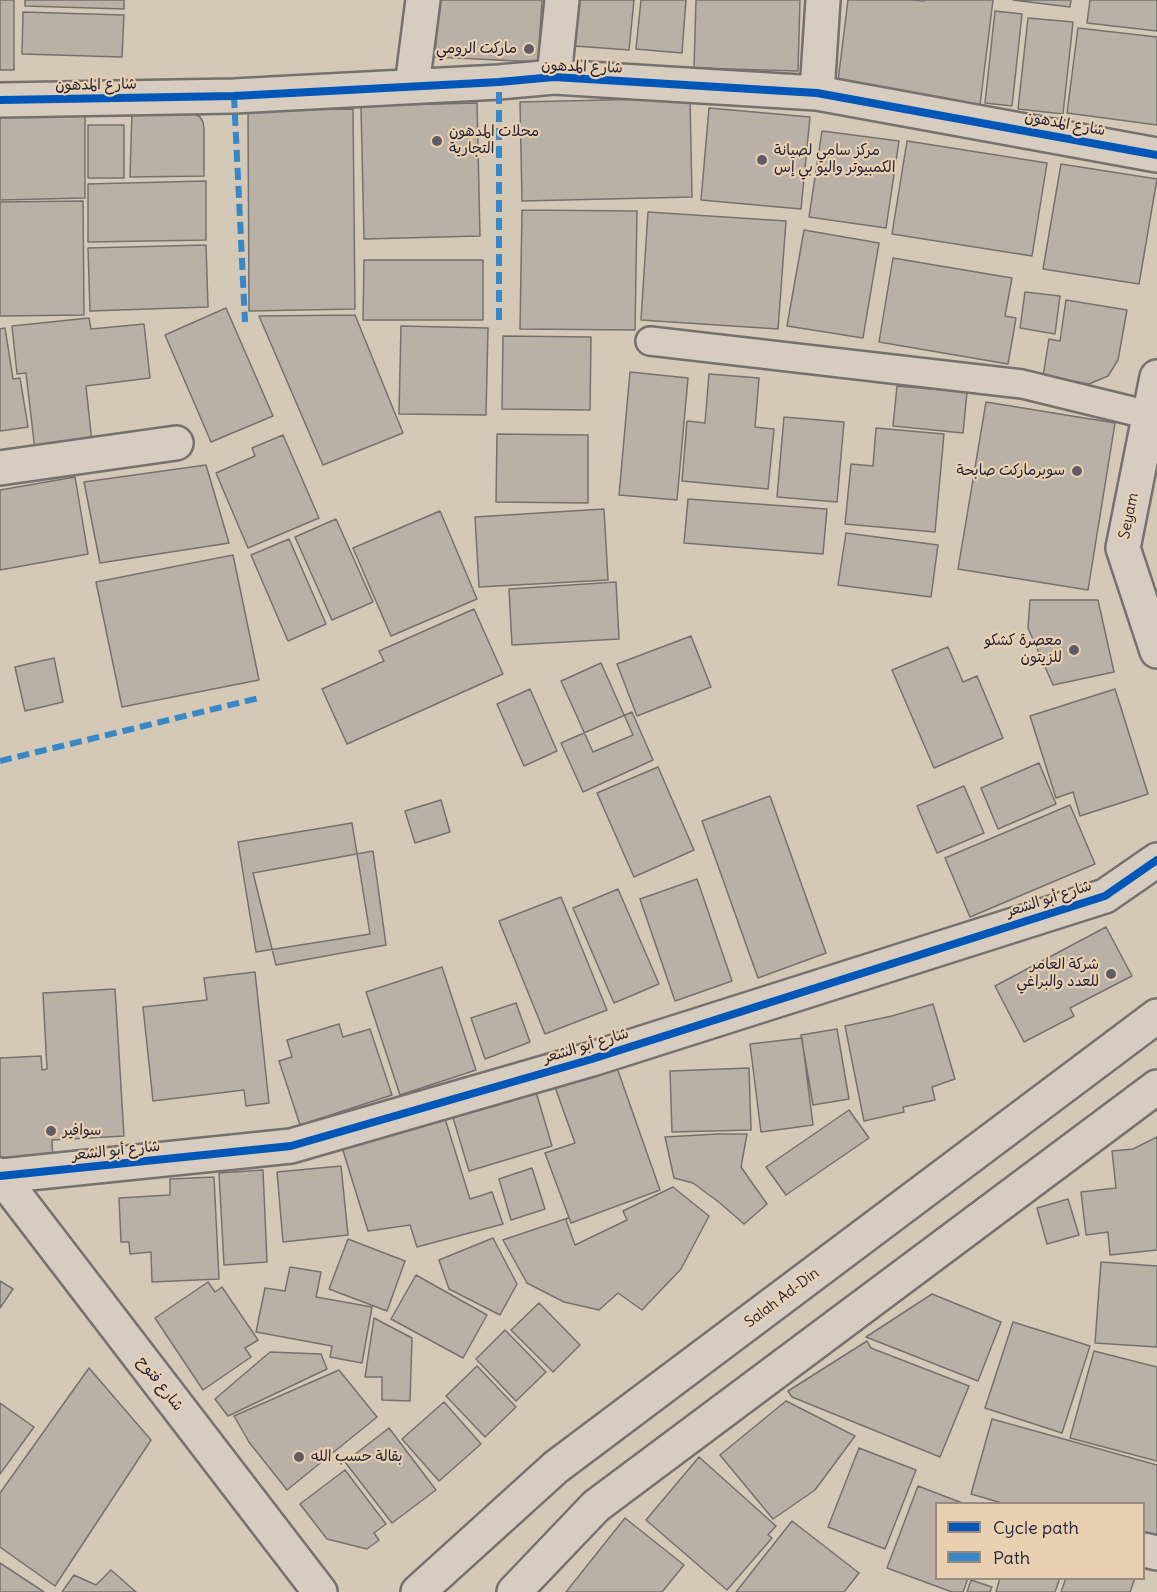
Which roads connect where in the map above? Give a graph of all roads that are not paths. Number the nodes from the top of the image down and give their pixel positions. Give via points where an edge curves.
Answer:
1 (423, 0) edge
2 (562, 0) edge
3 (822, 0) edge
4 (554, 77) junction
5 (412, 86) junction
6 (817, 93) junction
7 (0, 100) edge
8 (1157, 155) edge
9 (650, 341) dead end
10 (1157, 377) edge
11 (1149, 415) junction
12 (176, 443) dead end
13 (0, 468) edge
14 (1157, 651) edge
15 (1157, 860) edge
16 (1157, 1016) edge
17 (1157, 1087) edge
18 (0, 1176) edge
19 (320, 1592) edge
20 (418, 1592) edge
21 (514, 1592) edge

1 - 5 main road
2 - 4 main road
3 - 6 main road
4 - 5 main road, شارع المدهون
4 - 6 main road, شارع المدهون
5 - 7 main road, شارع المدهون via 234,96
6 - 8 main road, شارع المدهون
9 - 11 lane via 1022,384
10 - 11 main road, Seyam
11 - 14 main road, Seyam via 1122,548
12 - 13 main road
15 - 18 main road, شارع أبو الشعر via 1105,896 592,1059 291,1146
16 - 20 main road, Salah Ad-Din via 556,1467
17 - 21 main road via 596,1506
18 - 19 main road, شارع فتوح

